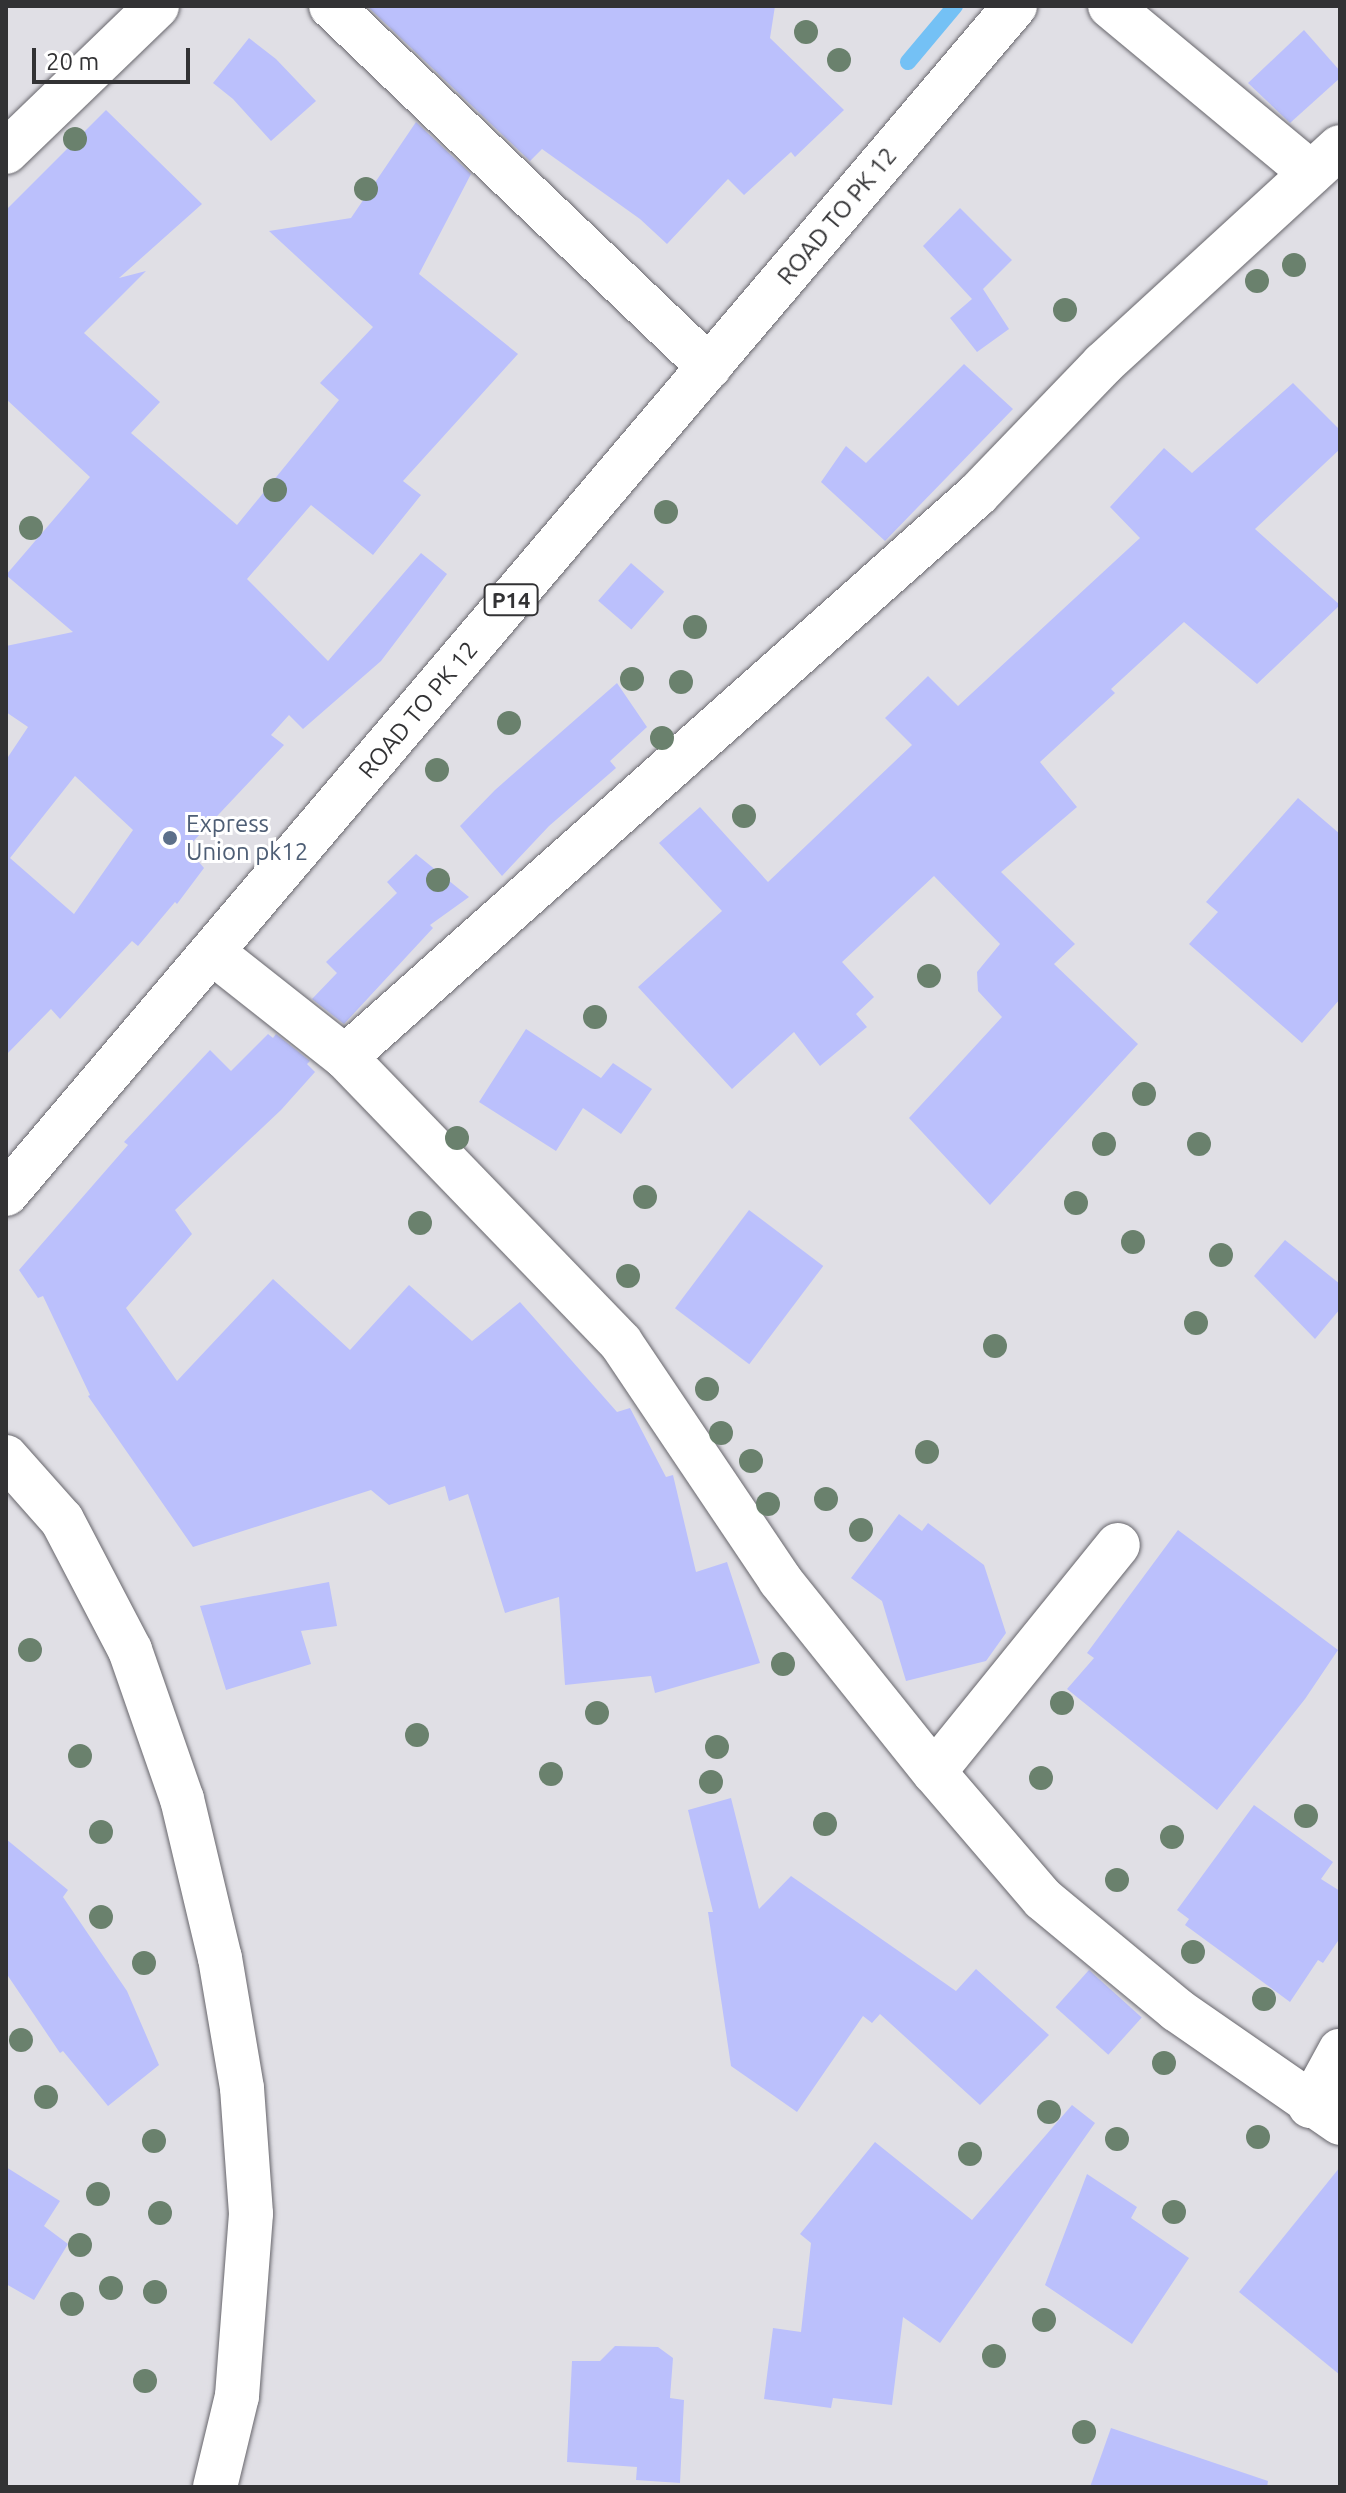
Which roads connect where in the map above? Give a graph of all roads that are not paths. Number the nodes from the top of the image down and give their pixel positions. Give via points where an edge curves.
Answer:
1 (157, 6) edge
2 (331, 6) edge
3 (1015, 6) edge
4 (1110, 6) edge
5 (6, 152) edge
6 (1326, 160) edge
7 (709, 367) junction
8 (212, 952) junction
9 (345, 1057) junction
10 (6, 1194) edge
11 (6, 1457) edge
12 (1118, 1545) dead end
13 (934, 1772) junction
14 (1340, 2051) edge
15 (1325, 2115) edge
16 (215, 2487) edge

1 - 5 street
2 - 7 street
3 - 7 street, ROAD TO PK 12 / P14
4 - 6 street
6 - 9 street via 1103,364 978,494
7 - 8 street, ROAD TO PK 12 / P14
8 - 9 street
8 - 10 street, ROAD TO PK 12 / P14
9 - 13 street via 621,1343 780,1580
11 - 16 street via 62,1520 130,1650 182,1799 220,1958 242,2088 251,2214 237,2396
12 - 13 street
13 - 15 street via 1043,1899 1177,2010
14 - 15 street

